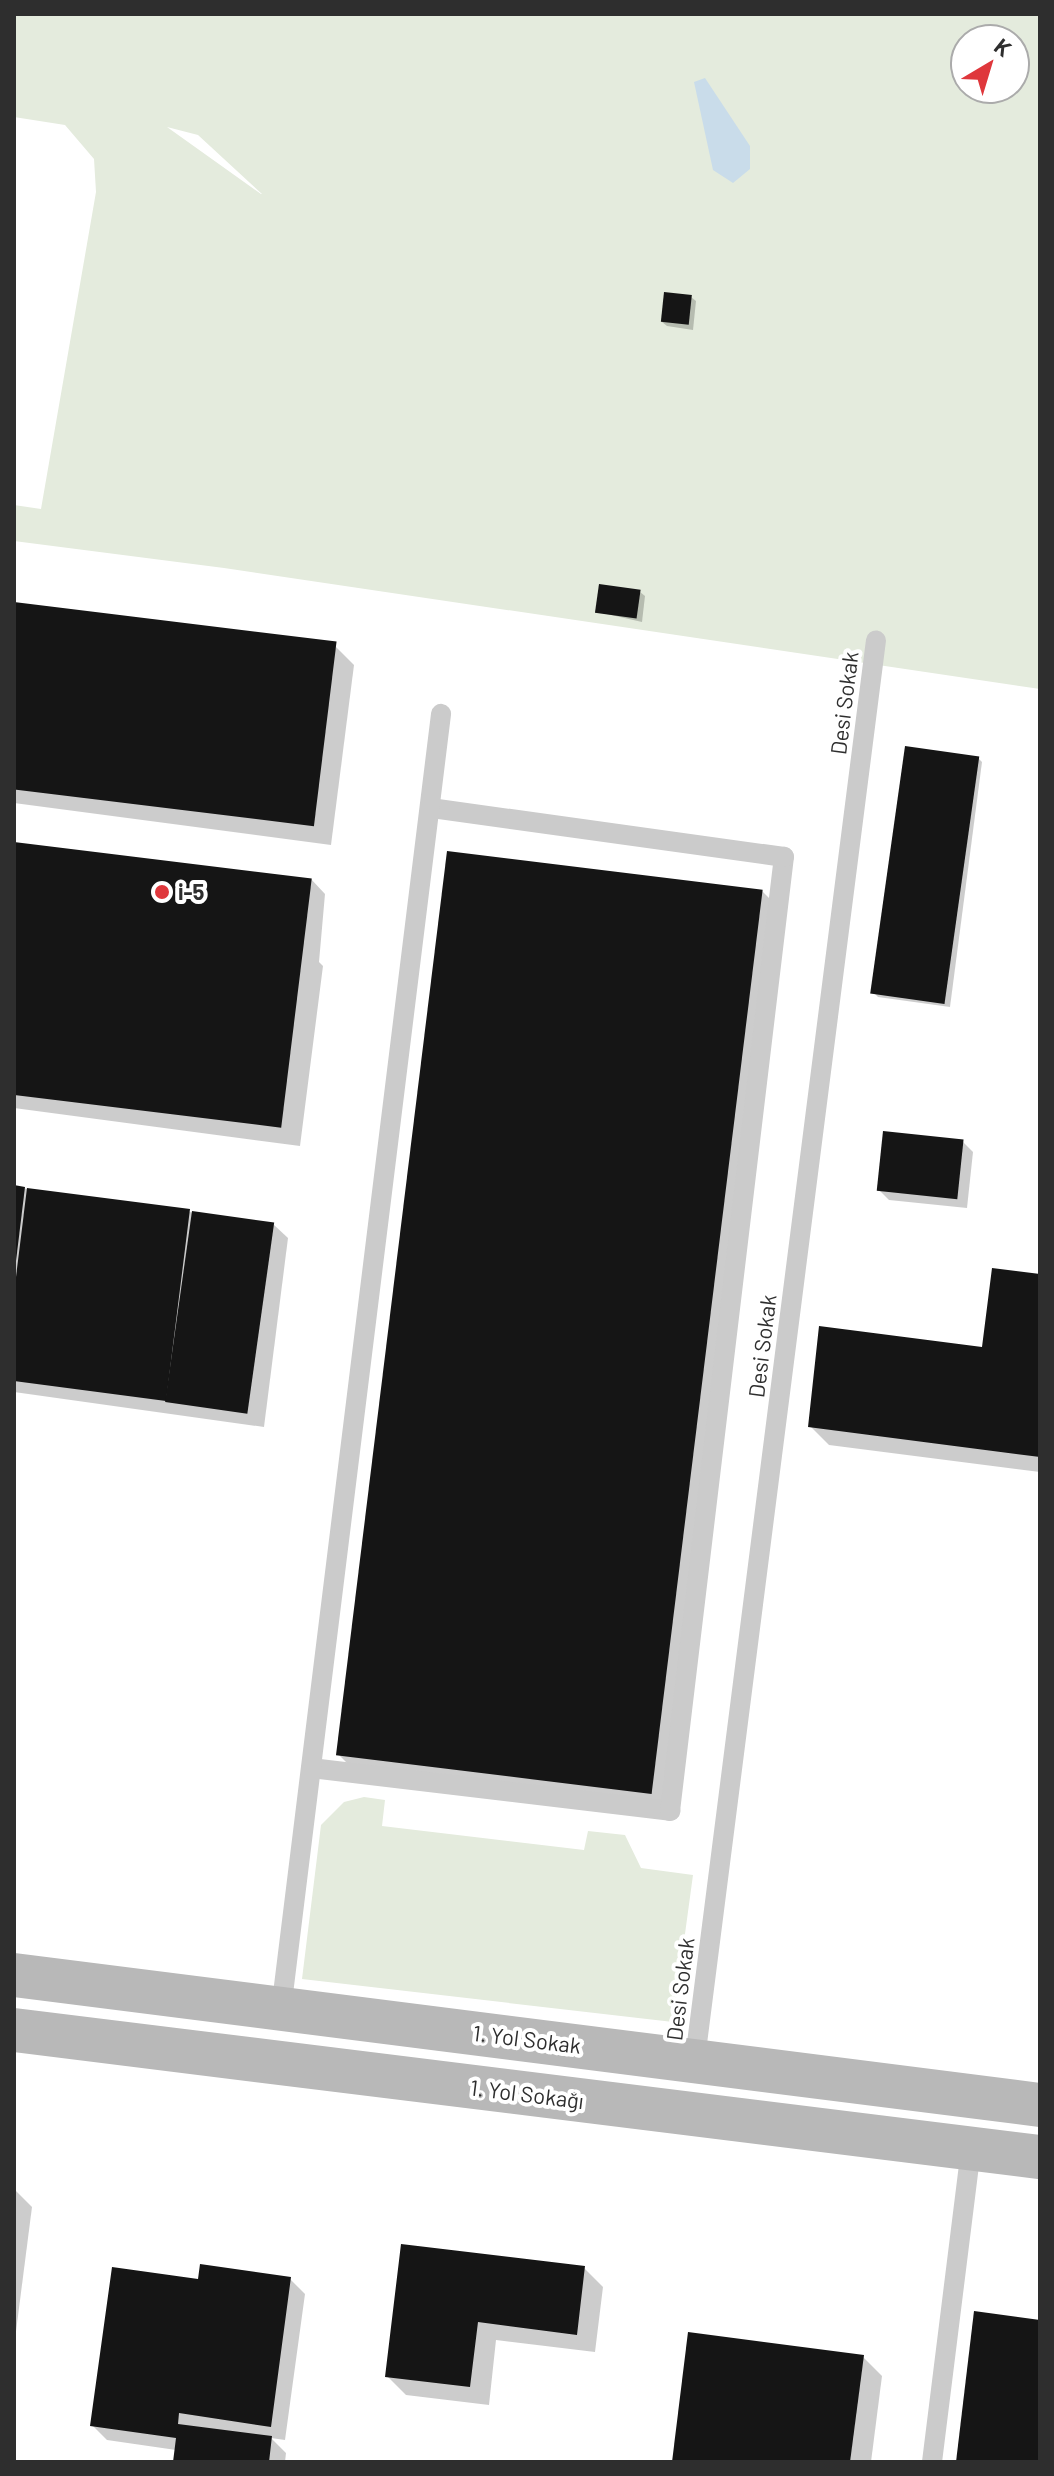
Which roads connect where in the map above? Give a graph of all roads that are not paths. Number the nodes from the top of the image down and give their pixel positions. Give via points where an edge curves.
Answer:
1 (876, 640) dead end
2 (441, 714) dead end
3 (430, 808) junction
4 (311, 1768) junction
5 (14, 1975) edge
6 (281, 2010) junction
7 (14, 2030) edge
8 (695, 2059) junction
9 (1040, 2105) edge
10 (971, 2148) junction
11 (1040, 2157) edge
12 (932, 2462) edge

1 - 8 lane, Desi Sokak
2 - 3 lane
3 - 4 lane
3 - 4 lane via 784,857 672,1796 670,1811
4 - 6 lane
5 - 6 street, 1. Yol Sokak
6 - 8 street, 1. Yol Sokak
7 - 10 street, 1. Yol Sokağı
8 - 9 street, 1. Yol Sokak
10 - 11 street, 1. Yol Sokağı
10 - 12 lane

